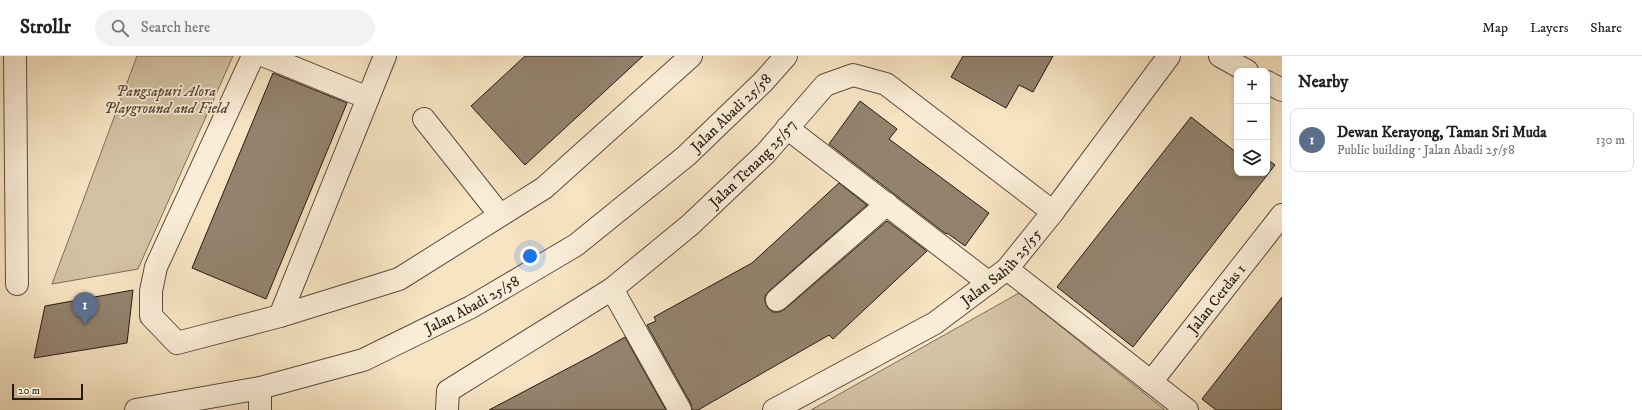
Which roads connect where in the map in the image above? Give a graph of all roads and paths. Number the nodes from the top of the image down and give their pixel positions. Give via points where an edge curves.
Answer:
1 (15, 56) edge
2 (253, 56) edge
3 (265, 56) edge
4 (385, 56) edge
5 (690, 56) edge
6 (786, 56) edge
7 (1169, 56) edge
8 (1220, 56) edge
9 (1242, 68) edge
10 (1270, 84) edge
11 (1282, 90) edge
12 (368, 98) junction
13 (424, 119) dead end
14 (787, 128) junction
15 (887, 204) junction
16 (1053, 212) junction
17 (500, 215) junction
18 (1282, 215) edge
19 (1007, 269) junction
20 (989, 283) junction
21 (17, 284) dead end
22 (612, 289) junction
23 (777, 300) dead end
24 (280, 316) junction
25 (1151, 382) junction
26 (260, 388) junction
27 (448, 400) edge
28 (136, 410) edge
29 (260, 410) edge
30 (680, 410) edge
31 (774, 410) edge
32 (1186, 410) edge

1 - 21 street
2 - 24 street via 156,268 151,291 151,316 177,342
3 - 12 street
4 - 12 street
5 - 17 street via 544,188
6 - 26 street, Jalan Abadi 25/58 via 763,82 686,156 576,245 471,307 363,360
7 - 16 street, Jalan Sahih 25/55
8 - 9 street
10 - 11 street
12 - 24 street
13 - 17 street
14 - 15 street
14 - 16 street, Jalan Tenang 25/57 via 825,84 854,75 886,84
14 - 22 street, Jalan Tenang 25/57 via 765,154 690,225
15 - 20 street
15 - 23 street
16 - 19 street, Jalan Sahih 25/55
17 - 24 street via 399,279
18 - 25 street, Jalan Cerdas 1
19 - 20 street, Jalan Sahih 25/55
19 - 25 street
20 - 31 street, Jalan Sahih 25/55 via 935,323
22 - 27 street, Jalan Tenang 25/57
22 - 30 street
25 - 32 street
26 - 28 street, Jalan Abadi 25/58
26 - 29 street

